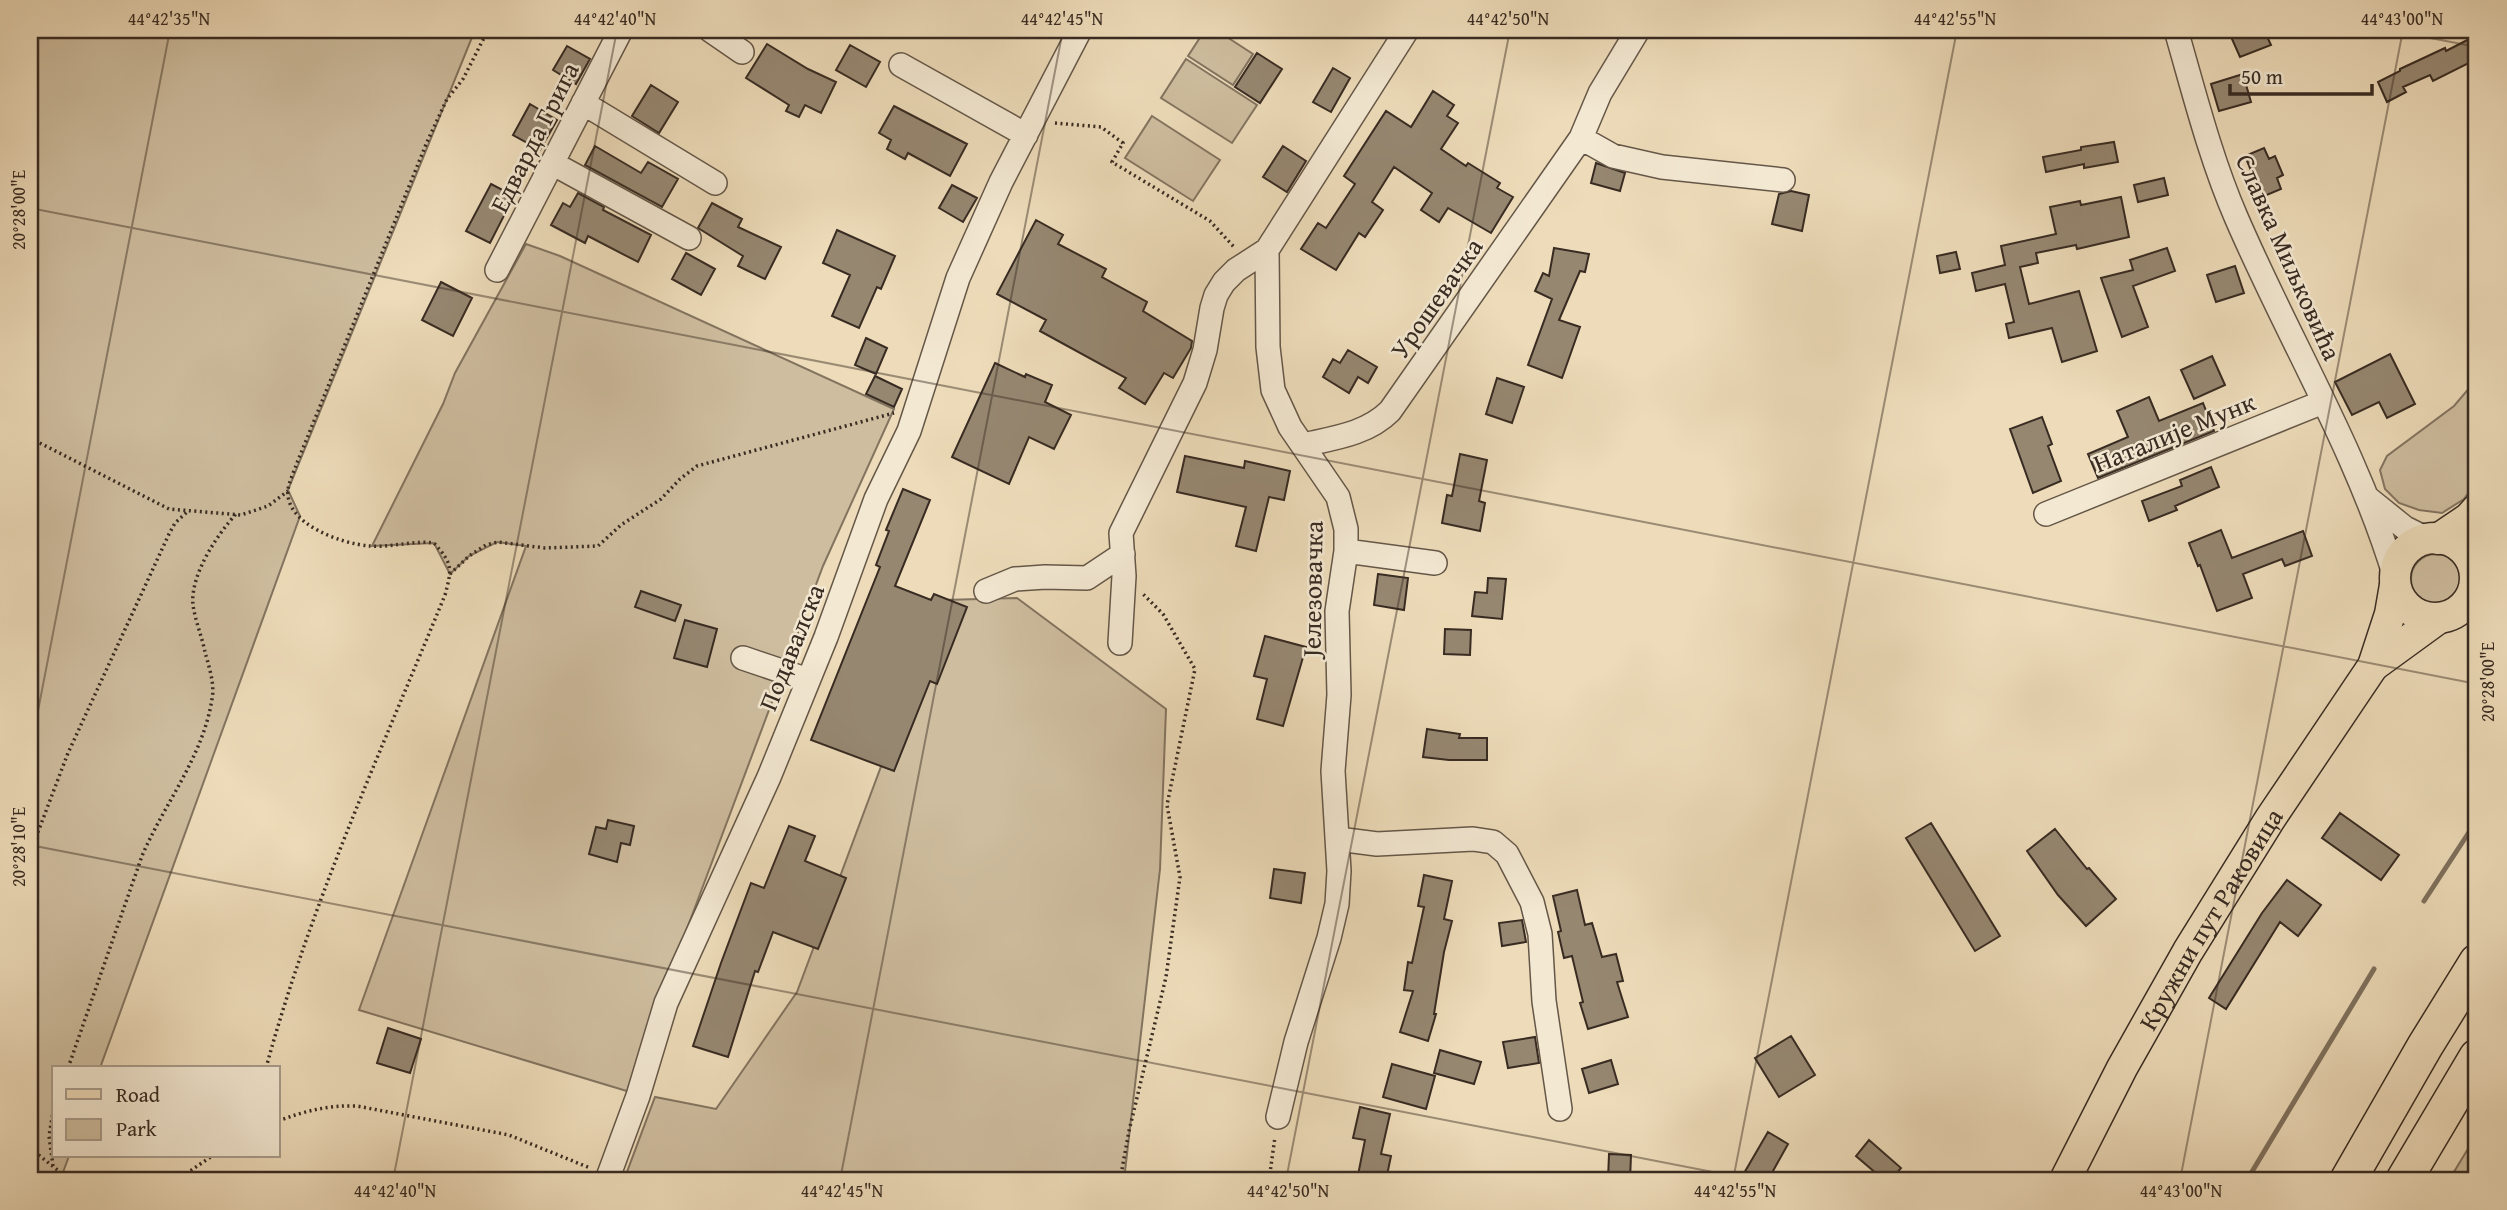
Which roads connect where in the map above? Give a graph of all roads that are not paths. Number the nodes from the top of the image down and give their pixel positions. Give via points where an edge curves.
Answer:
1 (621, 30) edge
2 (710, 30) edge
3 (1080, 30) edge
4 (1407, 30) edge
5 (1638, 30) edge
6 (2176, 30) edge
7 (742, 52) dead end
8 (901, 65) dead end
9 (583, 103) junction
10 (1026, 135) junction
11 (1581, 138) junction
12 (552, 163) junction
13 (1783, 180) dead end
14 (715, 183) dead end
15 (690, 239) dead end
16 (1257, 256) junction
17 (497, 270) dead end
18 (2323, 402) junction
19 (1303, 445) junction
20 (2369, 499) junction
21 (2477, 509) edge
22 (2046, 514) dead end
23 (2433, 539) junction
24 (1346, 551) junction
25 (1434, 563) dead end
26 (2476, 564) edge
27 (1123, 565) junction
28 (2395, 581) junction
29 (986, 591) dead end
30 (2439, 618) junction
31 (1120, 643) dead end
32 (743, 658) dead end
33 (2373, 666) junction
34 (808, 680) junction
35 (1338, 839) junction
36 (2477, 962) edge
37 (2477, 1057) edge
38 (1560, 1109) dead end
39 (1278, 1117) road end
40 (608, 1177) edge
41 (2064, 1180) edge
42 (2348, 1180) edge
43 (2404, 1180) edge

1 - 9 street, Едварда Грига
2 - 7 street
3 - 10 street, Подавалска
4 - 16 street
5 - 11 street, Урошевачка via 1600,93
6 - 18 street, Славка Миљковића via 2235,215
8 - 10 street
9 - 12 street, Едварда Грига
9 - 14 street
10 - 34 street, Подавалска via 958,278 917,407 876,499
11 - 13 street via 1613,156 1662,167
11 - 19 street, Урошевачка via 1390,411 1362,430
12 - 15 street
12 - 17 street, Едварда Грига
16 - 19 street, Јелезовачка via 1270,377 1284,416
16 - 27 street via 1224,282 1216,295 1195,383 1121,533
18 - 20 street, Славка Миљковића
18 - 22 street, Наталије Мунк
19 - 24 street, Јелезовачка via 1338,497
20 - 23 street, Славка Миљковића via 2405,528
20 - 28 street, Славка Миљковића
21 - 23 main road
23 - 26 main road via 2451,542
23 - 28 main road via 2414,544 2404,553
24 - 25 street
24 - 35 street, Јелезовачка via 1337,611 1339,695 1333,793
26 - 30 main road via 2467,602
27 - 29 street via 1087,578 1014,579
27 - 31 street
28 - 30 main road via 2399,597 2416,614
28 - 33 main road, Кружни пут Раковица
30 - 33 main road, Кружни пут Раковица
32 - 34 street
33 - 41 main road, Кружни пут Раковица via 2188,951
34 - 40 street, Подавалска via 666,1003
35 - 38 street via 1377,844 1473,839 1493,842 1507,853 1525,886 1540,934 1544,1001
35 - 39 street, Јелезовачка via 1337,904
36 - 42 highway
37 - 43 highway

